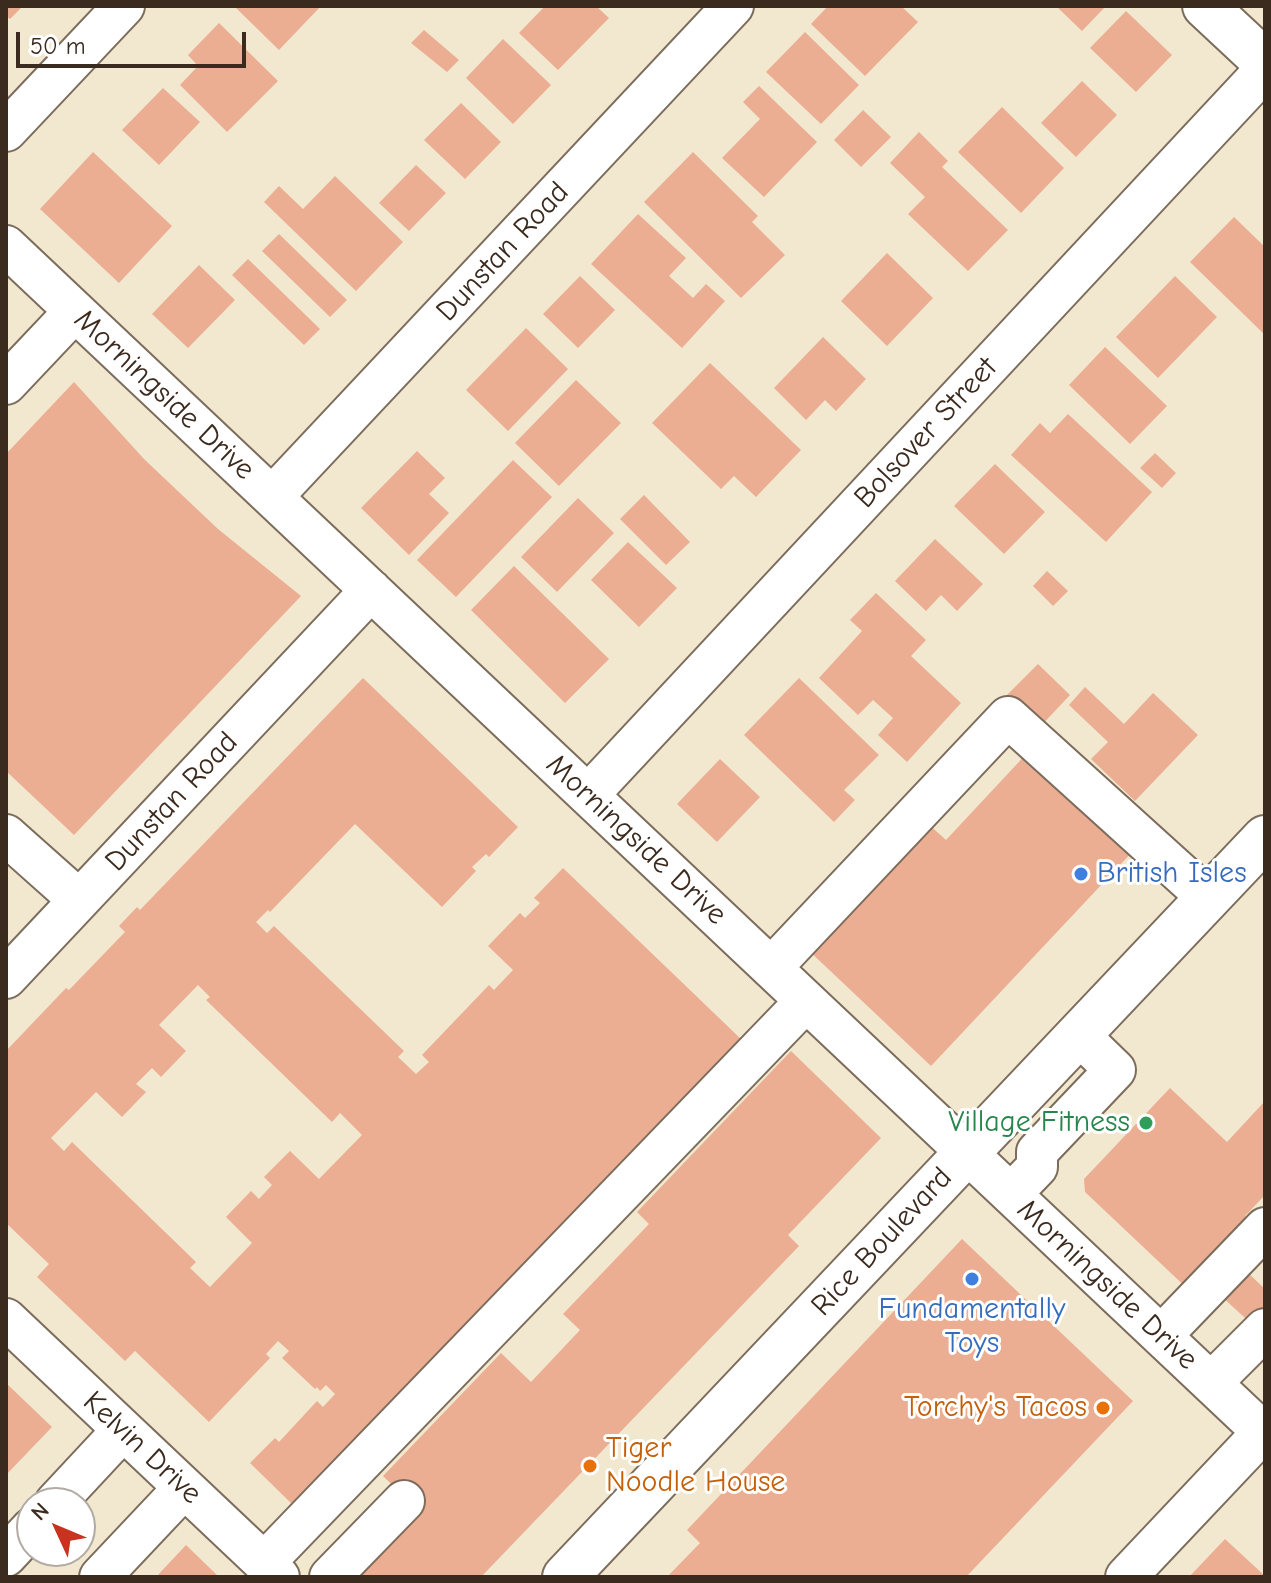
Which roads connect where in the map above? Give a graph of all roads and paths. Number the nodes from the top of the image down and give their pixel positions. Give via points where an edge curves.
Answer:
1 (124, 6) edge
2 (733, 6) edge
3 (1205, 6) edge
4 (1265, 62) edge
5 (1265, 70) edge
6 (6, 131) edge
7 (6, 246) edge
8 (75, 311) junction
9 (6, 384) edge
10 (272, 497) junction
11 (371, 590) junction
12 (588, 795) junction
13 (6, 835) edge
14 (1262, 848) edge
15 (1208, 898) junction
16 (79, 900) junction
17 (11, 964) edge
18 (771, 968) junction
19 (806, 1001) junction
20 (1079, 1035) junction
21 (967, 1153) junction
22 (1011, 1194) junction
23 (1265, 1228) edge
24 (6, 1319) edge
25 (1265, 1329) edge
26 (1161, 1336) junction
27 (1211, 1383) junction
28 (123, 1430) junction
29 (1264, 1433) edge
30 (70, 1487) edge
31 (184, 1488) junction
32 (404, 1501) dead end
33 (271, 1570) edge
34 (100, 1577) edge
35 (330, 1577) edge
36 (565, 1577) edge
37 (1126, 1577) edge

1 - 6 street
2 - 10 street, Dunstan Road
3 - 4 main road
5 - 12 street, Bolsover Street
7 - 8 street, Morningside Drive
8 - 9 street
8 - 10 street, Morningside Drive
10 - 11 street, Morningside Drive
11 - 12 street, Morningside Drive
11 - 16 street, Dunstan Road
12 - 18 street, Morningside Drive
13 - 16 street
14 - 15 main road, Rice Boulevard
15 - 18 street via 1008,717
15 - 20 main road, Rice Boulevard
16 - 17 street, Dunstan Road
18 - 19 street, Morningside Drive
19 - 21 street, Morningside Drive
19 - 33 street
20 - 21 main road, Rice Boulevard
20 - 22 street via 1115,1070 1037,1152 1037,1167
21 - 22 street, Morningside Drive
21 - 36 main road, Rice Boulevard
22 - 26 street, Morningside Drive
23 - 26 street
24 - 28 street, Kelvin Drive
25 - 27 street
26 - 27 street, Morningside Drive
27 - 29 street, Morningside Drive
28 - 30 street
28 - 31 street, Kelvin Drive
29 - 37 street
31 - 33 street, Kelvin Drive
31 - 34 street
32 - 35 street

